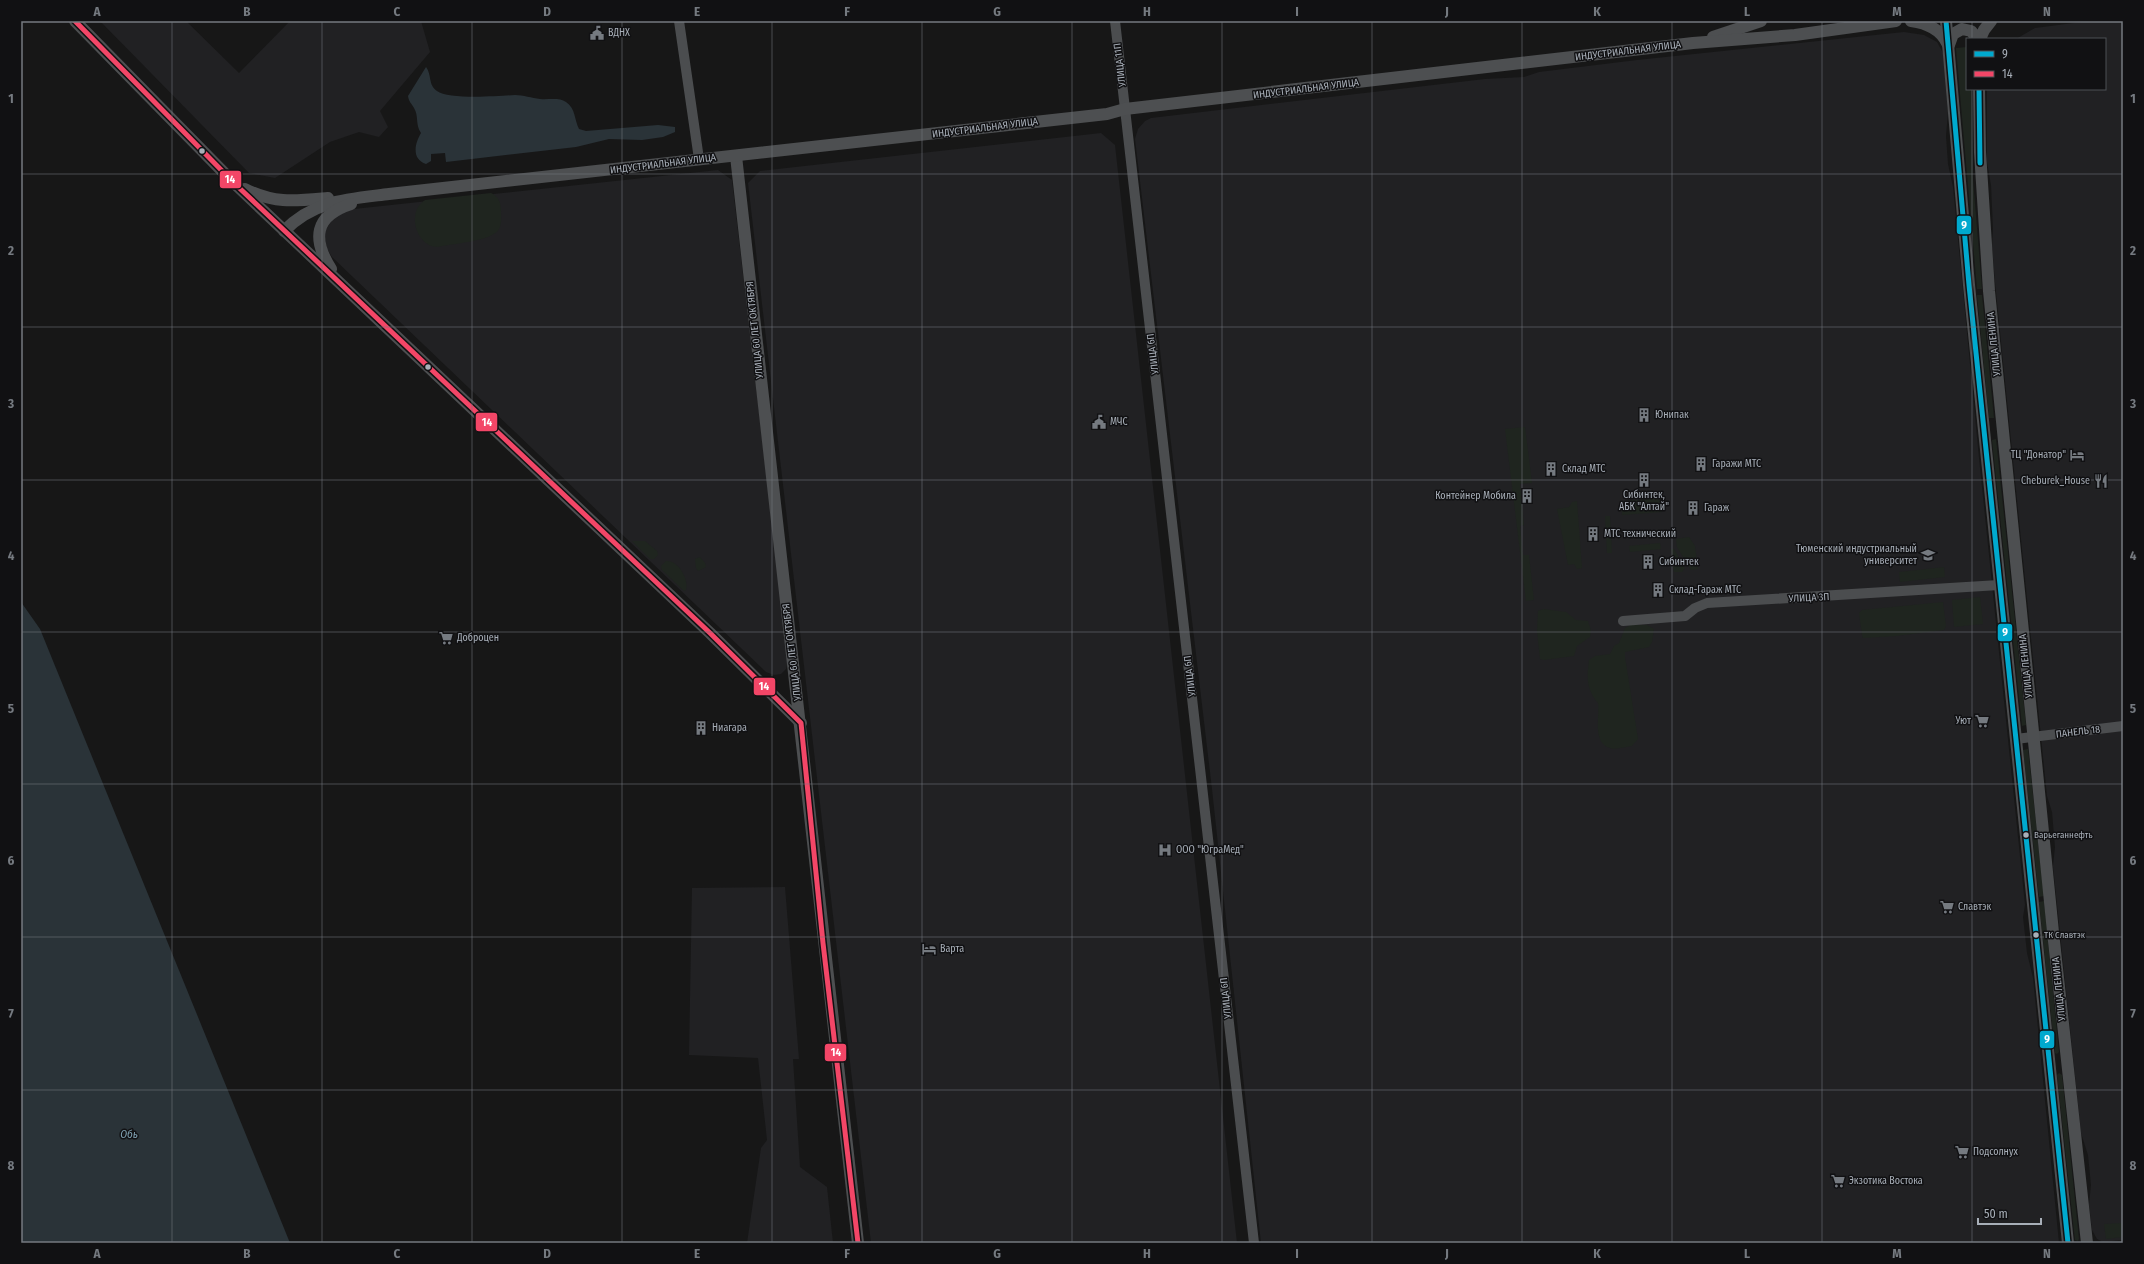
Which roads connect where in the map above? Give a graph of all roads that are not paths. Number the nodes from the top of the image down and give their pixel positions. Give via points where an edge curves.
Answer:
1 (75, 21) edge
2 (679, 21) edge
3 (1114, 21) edge
4 (1761, 21) edge
5 (1896, 21) edge
6 (1911, 21) edge
7 (1946, 21) edge
8 (1991, 21) edge
9 (1978, 38) edge
10 (1980, 38) edge
11 (1693, 43) junction
12 (1948, 46) junction
13 (1979, 90) edge
14 (1125, 110) junction
15 (736, 156) junction
16 (699, 159) junction
17 (234, 183) junction
18 (389, 194) junction
19 (284, 231) junction
20 (340, 284) junction
21 (2002, 427) junction
22 (1984, 429) junction
23 (1999, 585) junction
24 (1623, 621) dead end
25 (801, 723) junction
26 (2123, 726) edge
27 (2034, 737) junction
28 (2016, 739) junction
29 (2066, 1061) junction
30 (2049, 1063) junction
31 (858, 1243) edge
32 (1254, 1243) edge
33 (2068, 1243) edge
34 (2087, 1243) edge

1 - 17 main road
2 - 16 street
3 - 14 street, УЛИЦА 11П
4 - 11 main road, ИНДУСТРИАЛЬНАЯ УЛИЦА
5 - 11 main road, ИНДУСТРИАЛЬНАЯ УЛИЦА via 1795,35
6 - 12 main road via 1937,30
7 - 12 main road, УЛИЦА ЛЕНИНА
8 - 10 main road
9 - 12 main road via 1972,31 1962,29 1953,34
11 - 14 main road, ИНДУСТРИАЛЬНАЯ УЛИЦА
12 - 22 main road, УЛИЦА ЛЕНИНА
13 - 21 main road, УЛИЦА ЛЕНИНА via 1986,259
14 - 15 main road, ИНДУСТРИАЛЬНАЯ УЛИЦА
14 - 32 street, УЛИЦА 6П
15 - 16 main road, ИНДУСТРИАЛЬНАЯ УЛИЦА
15 - 25 main road, УЛИЦА 60 ЛЕТ ОКТЯБРЯ
16 - 18 main road, ИНДУСТРИАЛЬНАЯ УЛИЦА
17 - 18 main road via 258,196 277,201
17 - 19 main road
18 - 19 main road, ИНДУСТРИАЛЬНАЯ УЛИЦА via 318,206 300,216
18 - 20 main road via 341,208 325,219 320,227 319,245
19 - 20 main road
20 - 25 main road via 599,527
21 - 22 main road
21 - 27 main road, УЛИЦА ЛЕНИНА
22 - 23 main road, УЛИЦА ЛЕНИНА
23 - 24 street, УЛИЦА 3П via 1707,603 1685,616
23 - 28 main road, УЛИЦА ЛЕНИНА
25 - 31 main road, УЛИЦА 60 ЛЕТ ОКТЯБРЯ via 823,943
26 - 27 street, ПАНЕЛЬ 18
27 - 28 street, ПАНЕЛЬ 18
27 - 29 main road, УЛИЦА ЛЕНИНА
28 - 30 main road, УЛИЦА ЛЕНИНА
29 - 30 main road
29 - 34 main road, УЛИЦА ЛЕНИНА
30 - 33 main road, УЛИЦА ЛЕНИНА

